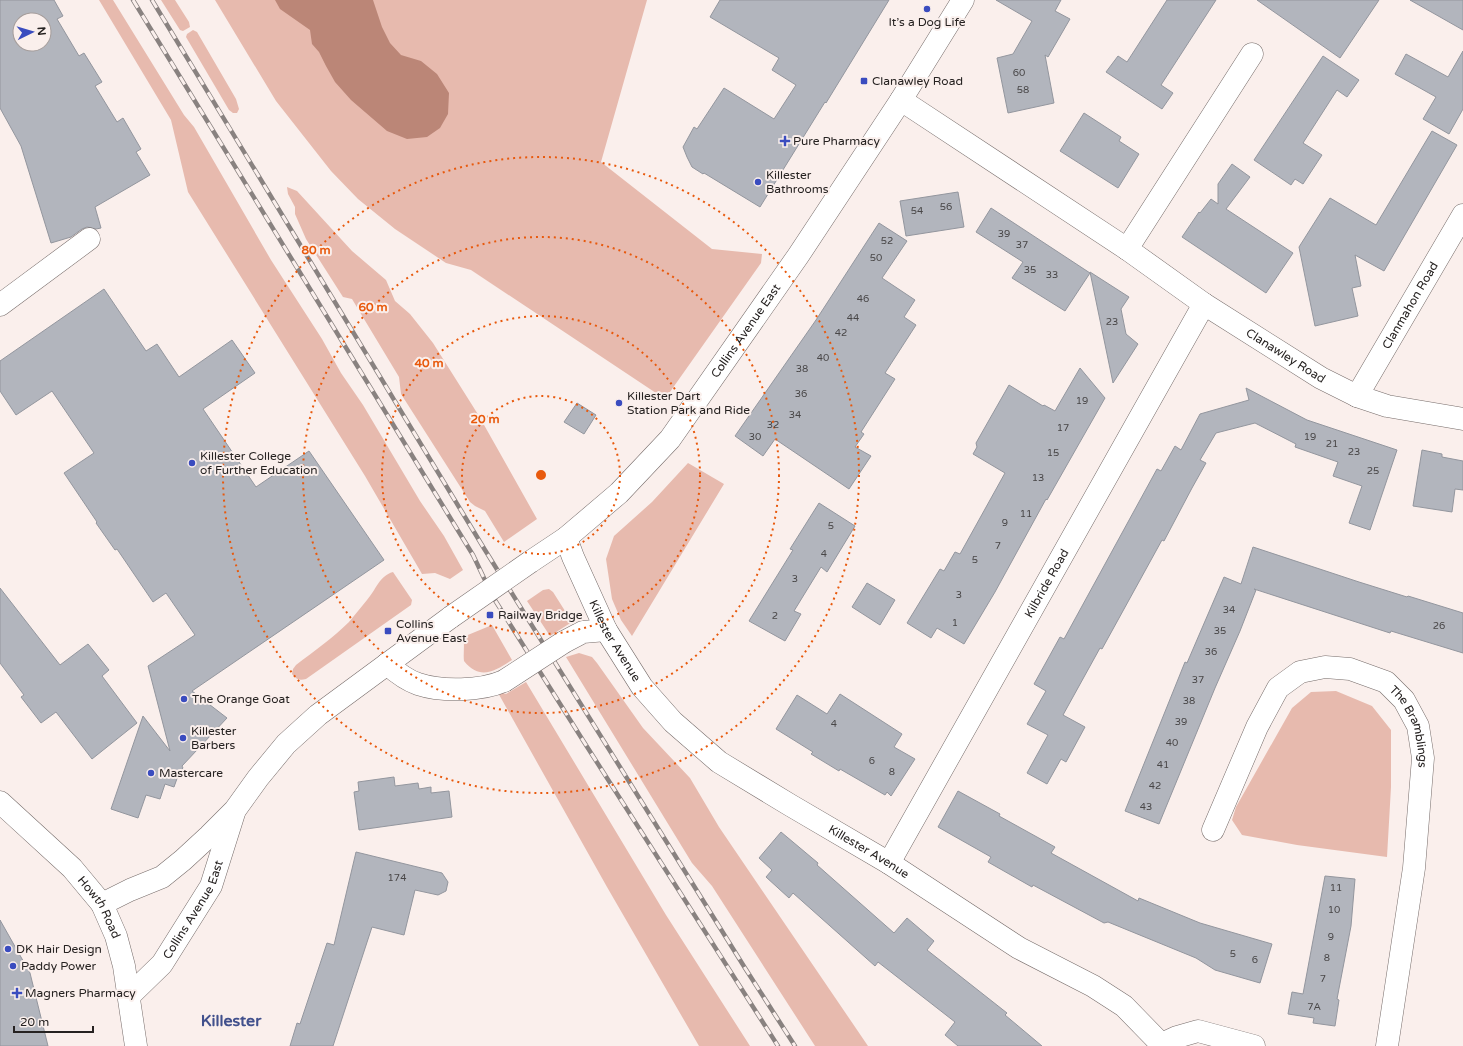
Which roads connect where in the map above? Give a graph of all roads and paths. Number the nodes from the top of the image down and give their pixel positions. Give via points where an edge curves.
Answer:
1 (963, 0) edge
2 (1252, 54) dead end
3 (902, 100) junction
4 (1463, 215) edge
5 (89, 239) dead end
6 (1127, 249) junction
7 (1204, 304) junction
8 (0, 305) edge
9 (1357, 396) junction
10 (1463, 419) edge
11 (566, 538) junction
12 (606, 630) junction
13 (387, 664) junction
14 (0, 802) edge
15 (234, 810) junction
16 (1213, 830) dead end
17 (889, 863) junction
18 (102, 904) junction
19 (129, 996) junction
20 (1162, 1045) edge
21 (136, 1046) edge
22 (1254, 1046) edge
23 (1387, 1046) edge

1 - 3 street, Collins Avenue East
2 - 6 street
3 - 6 street, Clanawley Road
3 - 11 street, Collins Avenue East via 777,287 670,440 619,493
4 - 9 street, Clanmahon Road
5 - 8 street
6 - 7 street, Clanawley Road
7 - 9 street, Clanawley Road via 1321,378
7 - 17 street, Kilbride Road
9 - 10 street, Clanawley Road via 1387,406
11 - 12 street, Killester Avenue
11 - 13 street, Collins Avenue East, bridge
12 - 13 street, bridge via 583,632 504,681 474,689 418,684
12 - 17 street, Killester Avenue via 642,687 673,722 719,762
13 - 15 street, Collins Avenue East via 318,715 286,744
14 - 18 street, Howth Road via 72,868
15 - 18 street, Collins Avenue East via 209,836 162,877
15 - 19 street, Collins Avenue East via 211,886 162,964
16 - 23 street, The Bramblings via 1257,727 1278,688 1300,672 1325,667 1350,669 1386,682 1404,700 1418,726 1424,758 1414,868
17 - 20 street, Killester Avenue via 1019,948 1093,986 1124,1006
18 - 19 street, Howth Road via 116,936
19 - 21 street, Howth Road
20 - 22 street, Killester Avenue via 1177,1037 1198,1031

